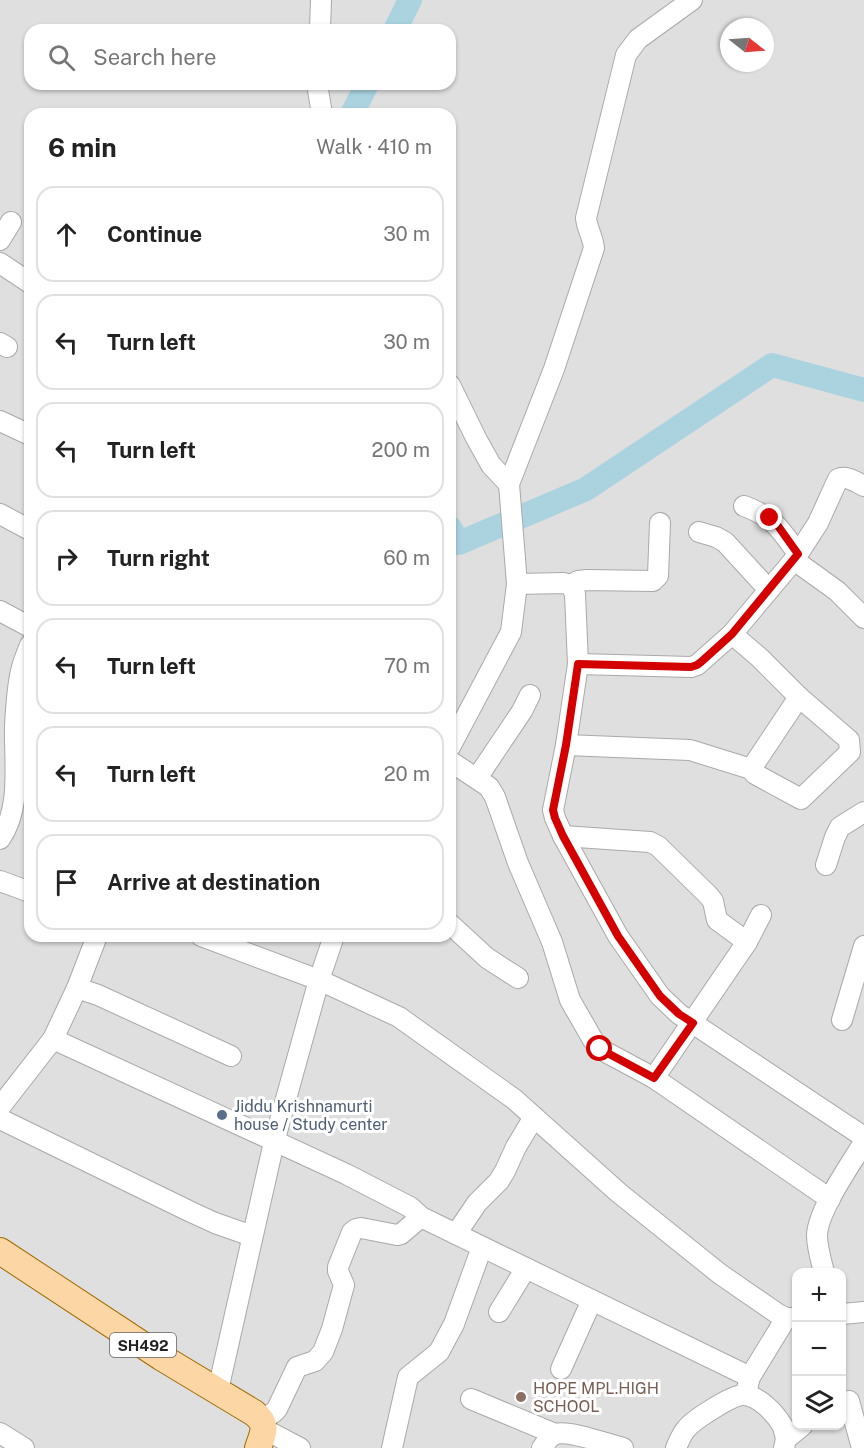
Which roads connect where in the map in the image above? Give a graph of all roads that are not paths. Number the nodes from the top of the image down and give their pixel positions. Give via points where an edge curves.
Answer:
1 (321, 0) edge
2 (692, 0) edge
3 (671, 7) edge
4 (320, 24) edge
5 (318, 90) edge
6 (321, 108) edge
7 (11, 222) dead end
8 (0, 240) edge
9 (0, 263) edge
10 (24, 279) edge
11 (456, 397) edge
12 (0, 422) edge
13 (24, 432) edge
14 (509, 485) junction
15 (864, 486) edge
16 (744, 506) dead end
17 (0, 514) edge
18 (660, 523) dead end
19 (24, 527) edge
20 (699, 532) dead end
21 (796, 557) junction
22 (516, 577) junction
23 (571, 585) junction
24 (769, 590) junction
25 (0, 610) edge
26 (864, 618) edge
27 (24, 624) edge
28 (732, 634) junction
29 (578, 664) junction
30 (24, 675) edge
31 (530, 694) dead end
32 (799, 697) junction
33 (8, 725) edge
34 (456, 736) edge
35 (566, 745) junction
36 (456, 765) edge
37 (751, 769) junction
38 (477, 778) junction
39 (864, 812) edge
40 (563, 836) junction
41 (0, 839) edge
42 (826, 865) dead end
43 (0, 881) edge
44 (24, 890) edge
45 (761, 915) dead end
46 (456, 929) edge
47 (95, 942) edge
48 (217, 942) edge
49 (332, 942) edge
50 (747, 942) junction
51 (864, 946) edge
52 (518, 978) dead end
53 (319, 980) junction
54 (77, 988) junction
55 (842, 1020) dead end
56 (693, 1023) junction
57 (53, 1039) junction
58 (231, 1056) dead end
59 (654, 1078) junction
60 (0, 1107) edge
61 (534, 1117) junction
62 (0, 1119) edge
63 (864, 1137) edge
64 (274, 1142) junction
65 (864, 1142) edge
66 (830, 1199) junction
67 (422, 1216) junction
68 (456, 1234) junction
69 (252, 1236) junction
70 (482, 1247) junction
71 (0, 1251) edge
72 (526, 1268) junction
73 (823, 1268) edge
74 (592, 1300) junction
75 (499, 1312) dead end
76 (864, 1312) edge
77 (846, 1314) edge
78 (791, 1318) edge
79 (561, 1369) dead end
80 (748, 1386) junction
81 (218, 1390) junction
82 (852, 1399) edge
83 (471, 1400) dead end
84 (797, 1430) edge
85 (261, 1432) edge
86 (0, 1433) edge
87 (549, 1441) edge
88 (785, 1443) edge
89 (24, 1448) edge
90 (300, 1448) edge
91 (392, 1448) edge
92 (622, 1448) edge
93 (676, 1448) edge
94 (862, 1448) edge

1 - 4 street
2 - 3 street
3 - 14 street via 626,55 586,218 594,248 554,369
5 - 6 street
7 - 8 street
9 - 10 street
11 - 14 street via 491,465
12 - 13 street
14 - 22 street
15 - 21 street via 847,478 837,479 818,523
16 - 21 street via 770,518
17 - 19 street
18 - 23 street via 657,579 587,580
20 - 24 street via 725,543
21 - 24 street
21 - 26 street
22 - 23 street
22 - 34 street via 511,632
23 - 29 street via 575,594
24 - 28 street
25 - 27 street
28 - 29 street via 691,667
28 - 32 street
29 - 35 street
30 - 33 street
31 - 38 street
32 - 37 street
32 - 37 street via 849,740 850,752 801,799
33 - 41 street via 16,778 11,814
35 - 37 street via 690,750
35 - 40 street via 553,810
36 - 38 street
38 - 59 street via 489,787 500,808 570,1000 593,1040 600,1049
39 - 42 street via 840,827
40 - 50 street via 650,842 658,846 713,901 717,920
40 - 56 street via 624,944 660,996
43 - 44 street
45 - 50 street
46 - 52 street
47 - 54 street
48 - 53 street
49 - 53 street
50 - 56 street
51 - 55 street
53 - 61 street via 399,1017
53 - 64 street
54 - 57 street
54 - 58 street
56 - 59 street
56 - 63 street
57 - 60 street
57 - 64 street
59 - 66 street
61 - 68 street via 506,1171
61 - 78 street via 619,1193 711,1266 778,1314
62 - 69 street via 191,1212
64 - 67 street via 346,1174
64 - 69 street
65 - 66 street
66 - 73 street via 817,1237
67 - 68 street
67 - 85 street via 397,1235 361,1228 352,1232 338,1267 344,1285 323,1352 315,1361 297,1367
68 - 70 street
69 - 81 street
70 - 72 street
70 - 91 street via 454,1324 439,1352 408,1377
71 - 81 main road, SH492
72 - 74 street
72 - 75 street
74 - 79 street
74 - 80 street
76 - 77 street
78 - 80 street
80 - 88 street via 782,1426
80 - 93 street via 698,1418 685,1430
81 - 85 main road, SH492
82 - 94 street
83 - 87 street
84 - 88 street
85 - 90 street
86 - 89 street
87 - 92 street via 570,1434

